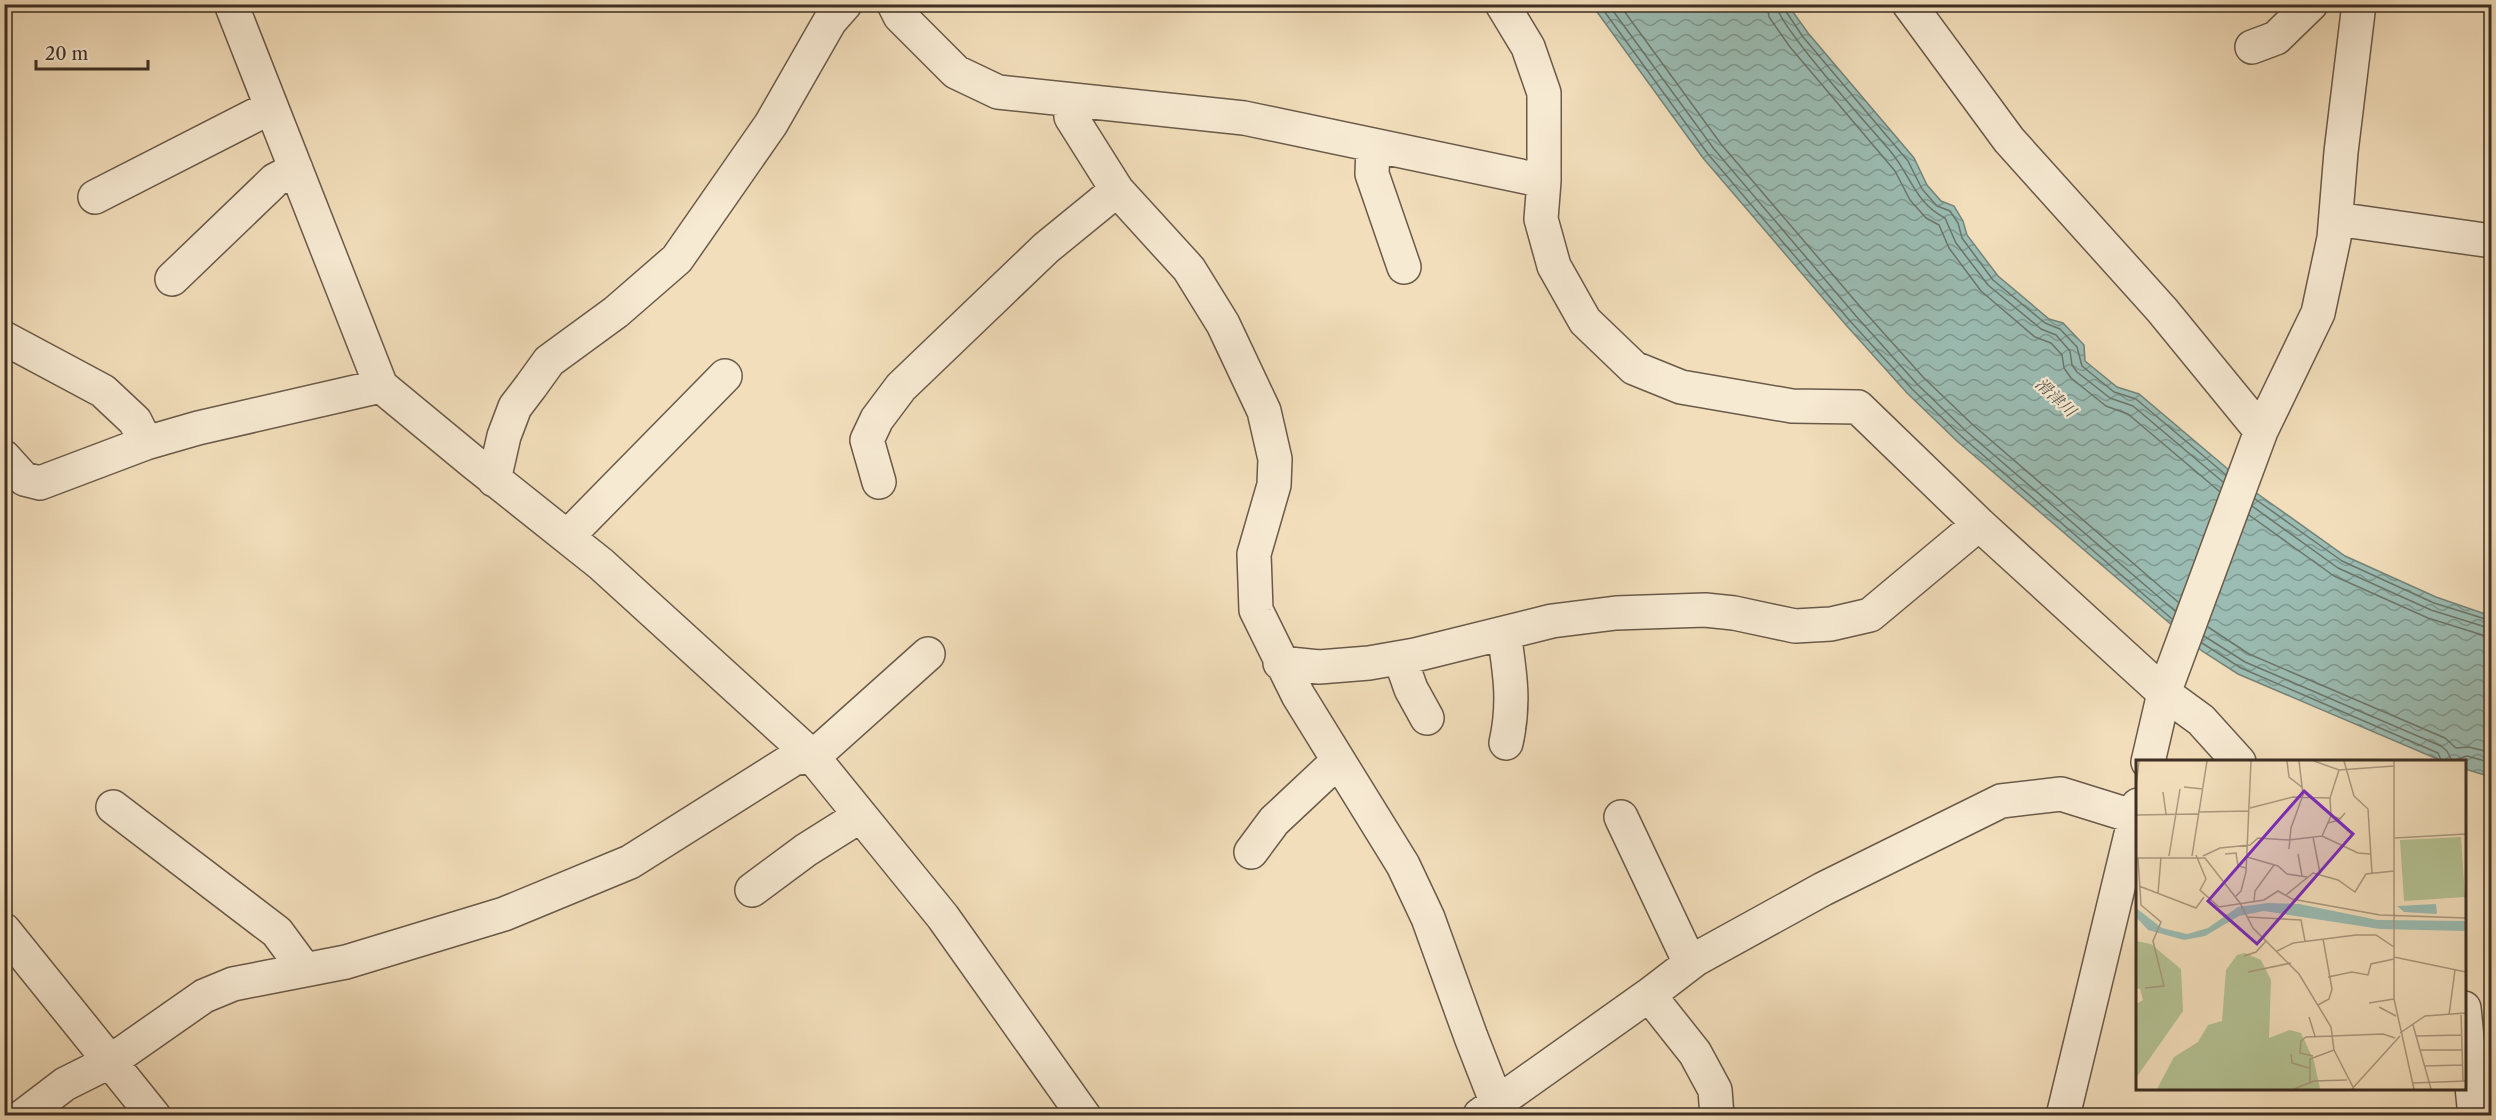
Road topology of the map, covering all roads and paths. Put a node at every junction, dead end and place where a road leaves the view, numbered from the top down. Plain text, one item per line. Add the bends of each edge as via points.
1 (231, 4) edge
2 (844, 4) edge
3 (894, 4) edge
4 (1502, 4) edge
5 (1909, 4) edge
6 (2311, 4) edge
7 (2359, 4) edge
8 (2252, 47) dead end
9 (1070, 100) junction
10 (271, 107) junction
11 (1373, 146) junction
12 (296, 169) junction
13 (1544, 181) junction
14 (1117, 190) junction
15 (95, 197) dead end
16 (2336, 219) junction
17 (2492, 241) edge
18 (1404, 267) dead end
19 (172, 279) dead end
20 (4, 338) edge
21 (725, 376) dead end
22 (381, 386) junction
23 (2259, 439) junction
24 (146, 443) junction
25 (11, 478) edge
26 (494, 480) junction
27 (879, 482) dead end
28 (1979, 524) junction
29 (567, 537) junction
30 (1504, 633) junction
31 (928, 654) dead end
32 (1400, 658) junction
33 (1280, 663) junction
34 (2166, 686) junction
35 (1427, 717) dead end
36 (1506, 743) dead end
37 (813, 757) junction
38 (2148, 760) edge
39 (2237, 760) edge
40 (1338, 761) junction
41 (113, 807) dead end
42 (2136, 811) edge
43 (860, 816) junction
44 (1621, 817) dead end
45 (1251, 852) dead end
46 (752, 890) dead end
47 (4, 930) edge
48 (1690, 963) junction
49 (305, 970) junction
50 (1649, 995) junction
51 (2466, 1028) edge
52 (111, 1061) junction
53 (1488, 1108) edge
54 (23, 1116) edge
55 (154, 1116) edge
56 (1084, 1116) edge
57 (1717, 1116) edge
58 (2063, 1116) edge
59 (2475, 1116) edge

1 - 10 street
2 - 26 street via 830,21 771,124 677,259 616,312 549,362 531,386 511,417
3 - 9 street via 900,16 956,72 998,93
4 - 13 street via 1528,47 1544,93
5 - 23 street via 2009,140 2162,310
6 - 8 street via 2276,38
7 - 16 street
9 - 11 street via 1244,118
9 - 14 street via 1071,117
10 - 12 street
10 - 15 street
11 - 13 street
11 - 18 street via 1372,174
12 - 19 street via 275,180
12 - 22 street
13 - 28 street via 1541,219 1554,266 1585,321 1634,368 1681,387 1792,406 1858,407
14 - 27 street via 1046,248 902,387 877,418 867,440
14 - 33 street via 1189,269 1223,324 1264,411 1275,459 1274,485 1254,554 1256,610
16 - 17 street
16 - 23 street via 2318,313
20 - 24 street via 103,391 135,421
21 - 29 street
22 - 24 street
22 - 26 street
23 - 34 street
24 - 25 street via 40,483
26 - 29 street
28 - 30 street via 1870,615 1831,624 1795,626 1705,610 1616,613 1552,621
28 - 34 street
29 - 37 street
30 - 32 street
30 - 36 street via 1512,686
31 - 37 street
32 - 33 street via 1319,667
32 - 35 street
33 - 40 street
34 - 38 street
34 - 39 street
37 - 43 street
37 - 49 street via 795,758 630,862 504,914 346,962
40 - 45 street via 1274,821
40 - 53 street via 1403,865 1428,918 1471,1037
41 - 49 street via 277,932
42 - 48 street via 2061,794 2001,801 1823,889
42 - 58 street
43 - 46 street
43 - 56 street via 943,917
44 - 48 street
47 - 52 street
48 - 50 street
49 - 52 street via 233,984 204,996
50 - 53 street
50 - 57 street via 1695,1053 1714,1090
51 - 59 street
52 - 54 street via 65,1084
52 - 55 street

